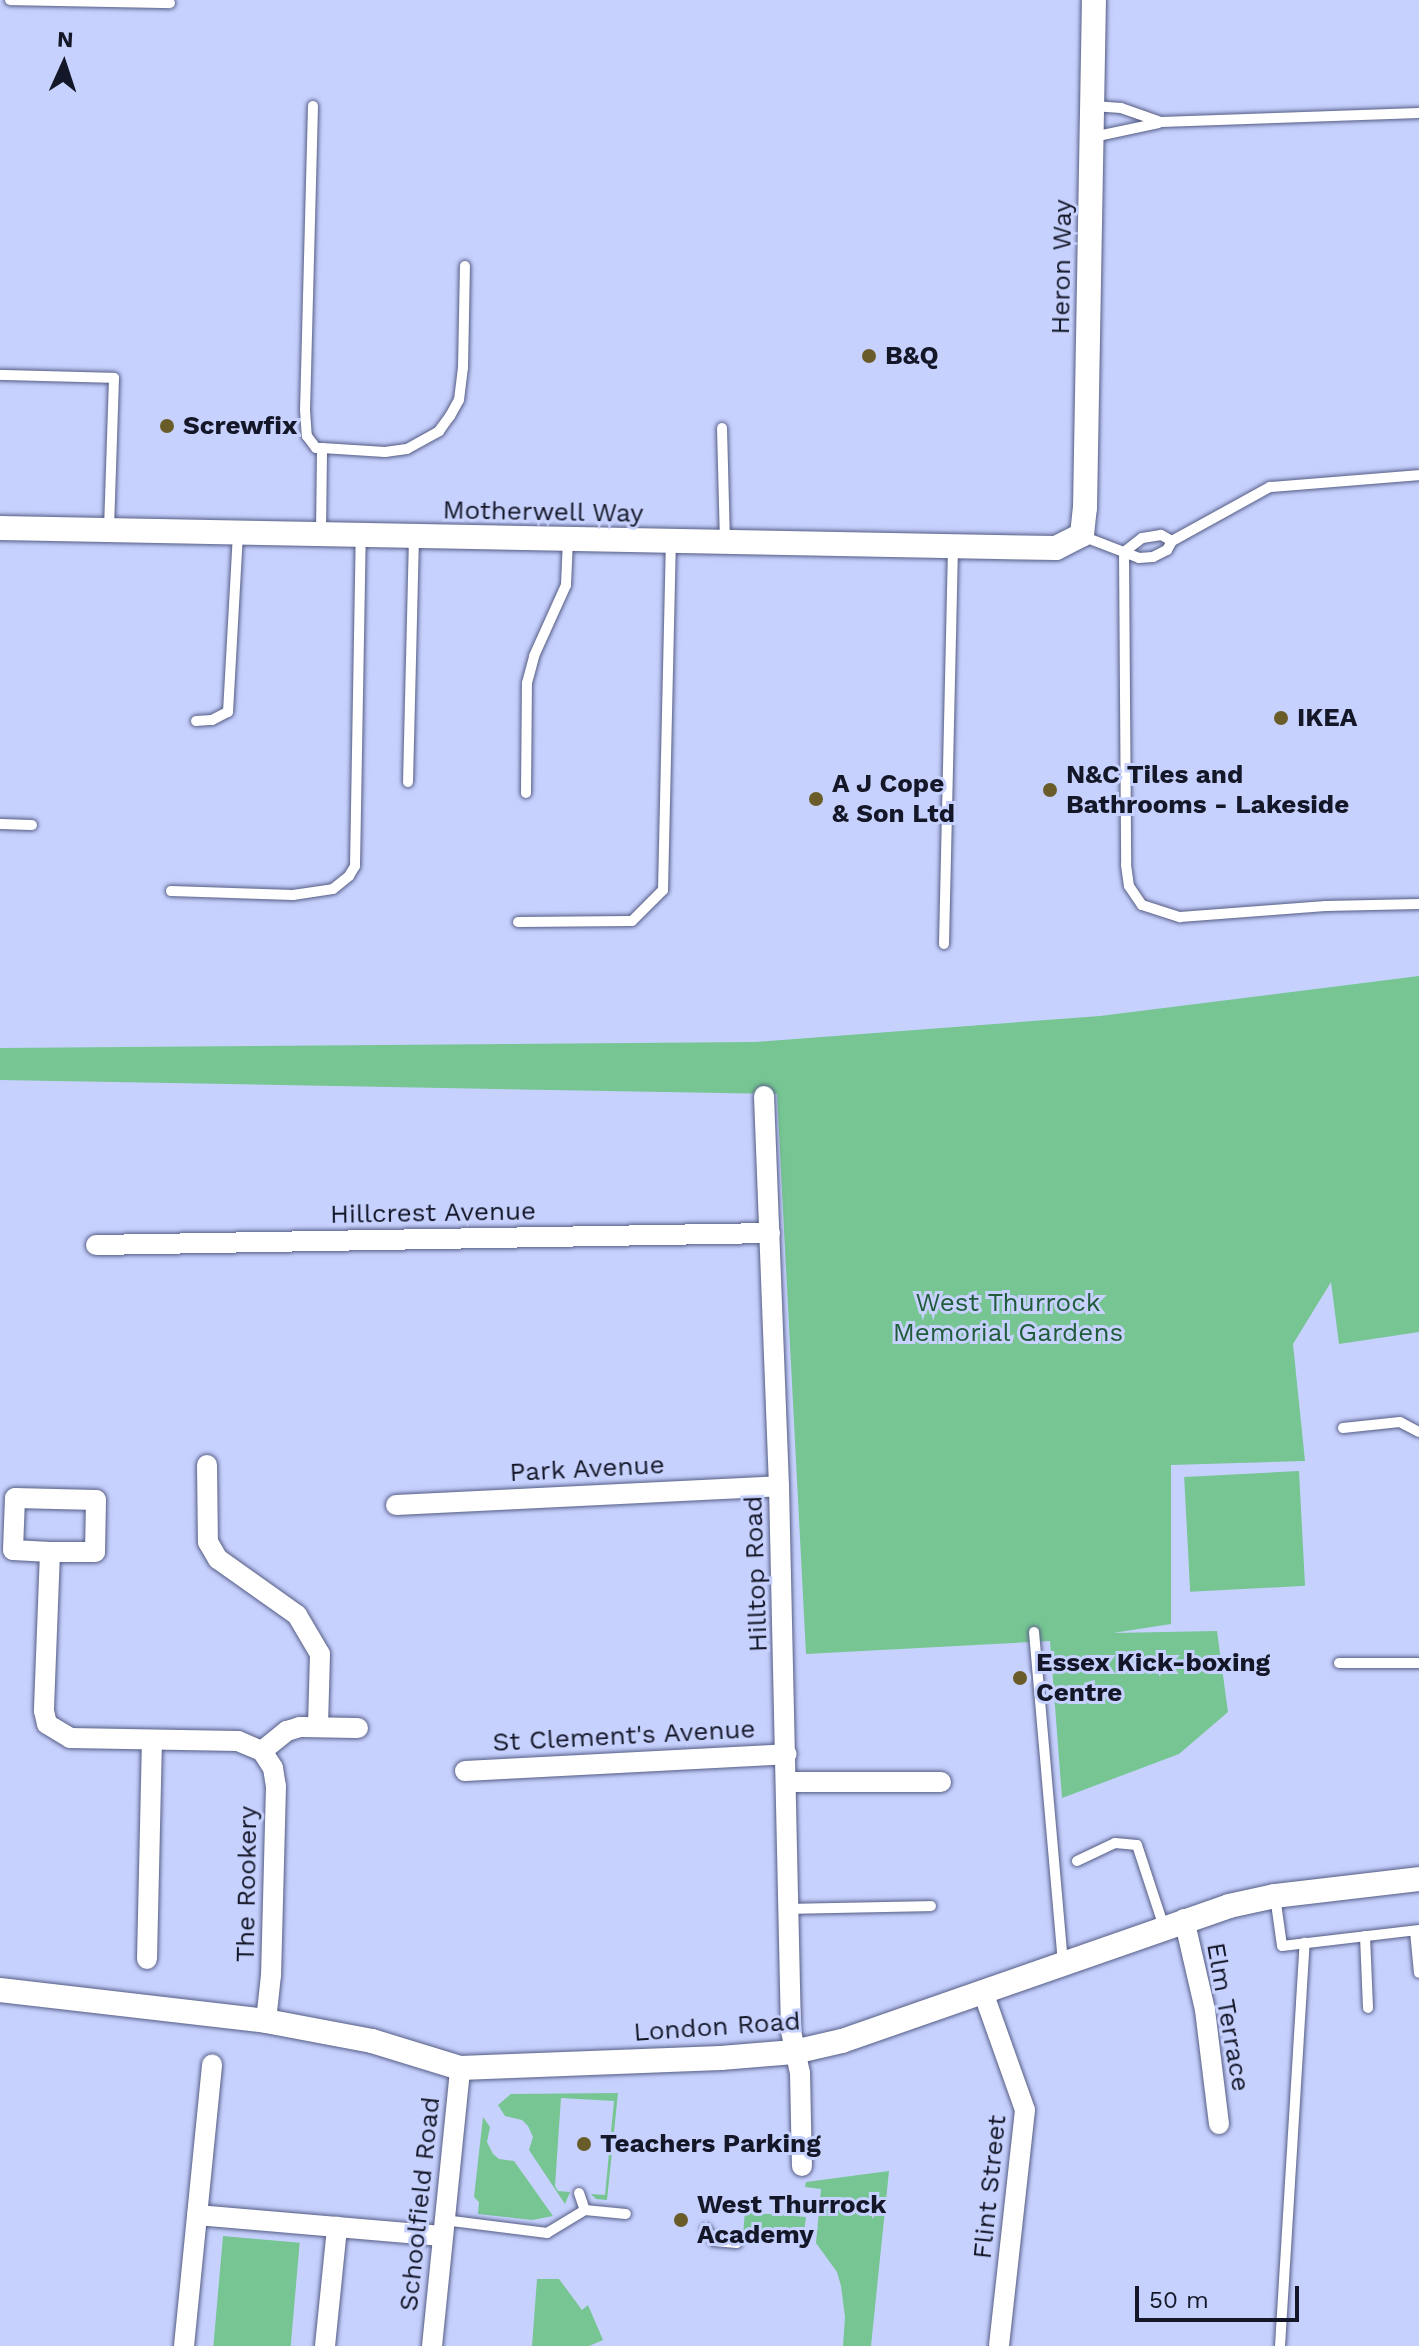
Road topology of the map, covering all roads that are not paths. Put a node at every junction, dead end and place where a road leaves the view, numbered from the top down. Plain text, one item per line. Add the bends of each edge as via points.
1 (10, 0) edge
2 (1094, 0) edge
3 (170, 3) dead end
4 (313, 106) dead end
5 (1093, 106) junction
6 (1419, 113) edge
7 (1161, 122) junction
8 (1092, 137) junction
9 (465, 266) dead end
10 (0, 375) edge
11 (722, 428) dead end
12 (322, 448) junction
13 (1419, 475) edge
14 (0, 528) edge
15 (109, 531) junction
16 (238, 534) junction
17 (321, 535) junction
18 (1082, 535) junction
19 (361, 536) junction
20 (414, 537) junction
21 (568, 540) junction
22 (1172, 541) junction
23 (671, 543) junction
24 (725, 543) junction
25 (953, 548) junction
26 (1124, 552) junction
27 (196, 721) dead end
28 (408, 782) dead end
29 (526, 793) dead end
30 (0, 824) edge
31 (32, 825) dead end
32 (171, 891) dead end
33 (1419, 904) edge
34 (518, 922) dead end
35 (944, 944) dead end
36 (764, 1096) dead end
37 (770, 1233) junction
38 (96, 1245) dead end
39 (1343, 1428) dead end
40 (1419, 1432) edge
41 (207, 1465) dead end
42 (779, 1486) junction
43 (396, 1505) dead end
44 (50, 1552) junction
45 (1034, 1632) dead end
46 (1339, 1663) dead end
47 (1419, 1663) edge
48 (318, 1726) junction
49 (358, 1728) dead end
50 (152, 1740) junction
51 (262, 1751) junction
52 (787, 1754) junction
53 (465, 1771) dead end
54 (787, 1782) junction
55 (941, 1782) dead end
56 (1077, 1861) dead end
57 (1419, 1879) edge
58 (1275, 1896) junction
59 (931, 1906) dead end
60 (789, 1909) junction
61 (1174, 1923) junction
62 (1417, 1930) edge
63 (1365, 1936) junction
64 (1305, 1943) junction
65 (147, 1959) dead end
66 (1064, 1966) junction
67 (1419, 1973) edge
68 (0, 1990) edge
69 (983, 1992) junction
70 (1368, 2008) dead end
71 (266, 2021) junction
72 (794, 2052) junction
73 (212, 2064) dead end
74 (460, 2068) junction
75 (1219, 2124) dead end
76 (802, 2166) dead end
77 (579, 2193) dead end
78 (585, 2210) junction
79 (626, 2214) dead end
80 (197, 2215) junction
81 (337, 2227) junction
82 (443, 2228) junction
83 (706, 2229) dead end
84 (737, 2243) dead end
85 (184, 2346) edge
86 (325, 2346) edge
87 (432, 2346) edge
88 (999, 2346) edge
89 (1280, 2346) edge

1 - 3 lane
2 - 5 street, Heron Way
4 - 12 lane via 305,410 307,436
5 - 7 lane via 1121,108
5 - 8 street, Heron Way
6 - 7 lane
7 - 8 lane
8 - 18 street, Heron Way
9 - 12 lane via 459,400 439,431 407,449
10 - 15 lane via 114,378
11 - 24 lane
12 - 17 lane
13 - 22 lane via 1270,487
14 - 15 street, Motherwell Way
15 - 16 street, Motherwell Way
16 - 17 street, Motherwell Way
16 - 27 lane via 228,712
17 - 19 street, Motherwell Way
18 - 25 street, Motherwell Way via 1056,548
18 - 26 lane
19 - 20 street, Motherwell Way
19 - 32 lane via 355,866 333,889 293,895
20 - 21 street, Motherwell Way
20 - 28 lane
21 - 23 street, Motherwell Way
21 - 29 lane via 566,585 527,683
22 - 26 lane via 1161,535 1142,538
22 - 26 lane via 1153,557
23 - 24 street, Motherwell Way
23 - 34 lane via 663,890 632,921
24 - 25 street, Motherwell Way
25 - 35 lane
26 - 33 lane via 1126,865 1129,886 1142,905 1180,917
30 - 31 lane
36 - 37 street, Hilltop Road
37 - 38 street, Hillcrest Avenue
37 - 42 street, Hilltop Road
39 - 40 lane via 1400,1422
41 - 48 street via 208,1542 218,1559 297,1615 320,1654
42 - 43 street, Park Avenue
42 - 52 street, Hilltop Road
44 - 44 street via 13,1550 15,1498 96,1500 95,1552
44 - 50 street via 47,1724 70,1738
45 - 66 lane
46 - 47 lane
48 - 49 street
48 - 51 street via 287,1731
50 - 51 street via 238,1741
50 - 65 street
51 - 71 street, The Rookery via 276,1786
52 - 53 street, St Clement's Avenue
52 - 54 street, Hilltop Road
54 - 55 street
54 - 60 street, Hilltop Road
56 - 61 lane via 1115,1843 1137,1845
57 - 58 street, London Road
58 - 61 street, London Road
58 - 64 lane via 1282,1946
59 - 60 lane
60 - 72 street, Hilltop Road
61 - 66 street, London Road
61 - 75 street, Elm Terrace via 1205,2010
62 - 63 lane
62 - 67 lane
63 - 64 lane
63 - 70 lane
64 - 89 lane
66 - 69 street, London Road
68 - 71 street, London Road
69 - 72 street, London Road via 842,2041
69 - 88 street, Flint Street via 1025,2110
71 - 74 street, London Road via 372,2041
72 - 74 street, London Road
72 - 76 street, Hilltop Road via 800,2073
73 - 80 street
74 - 82 street, Schoolfield Road
77 - 78 lane
78 - 79 lane
78 - 82 lane via 547,2233
80 - 81 street
80 - 85 street
81 - 82 street
81 - 86 street
82 - 87 street, Schoolfield Road
83 - 84 lane via 714,2241

